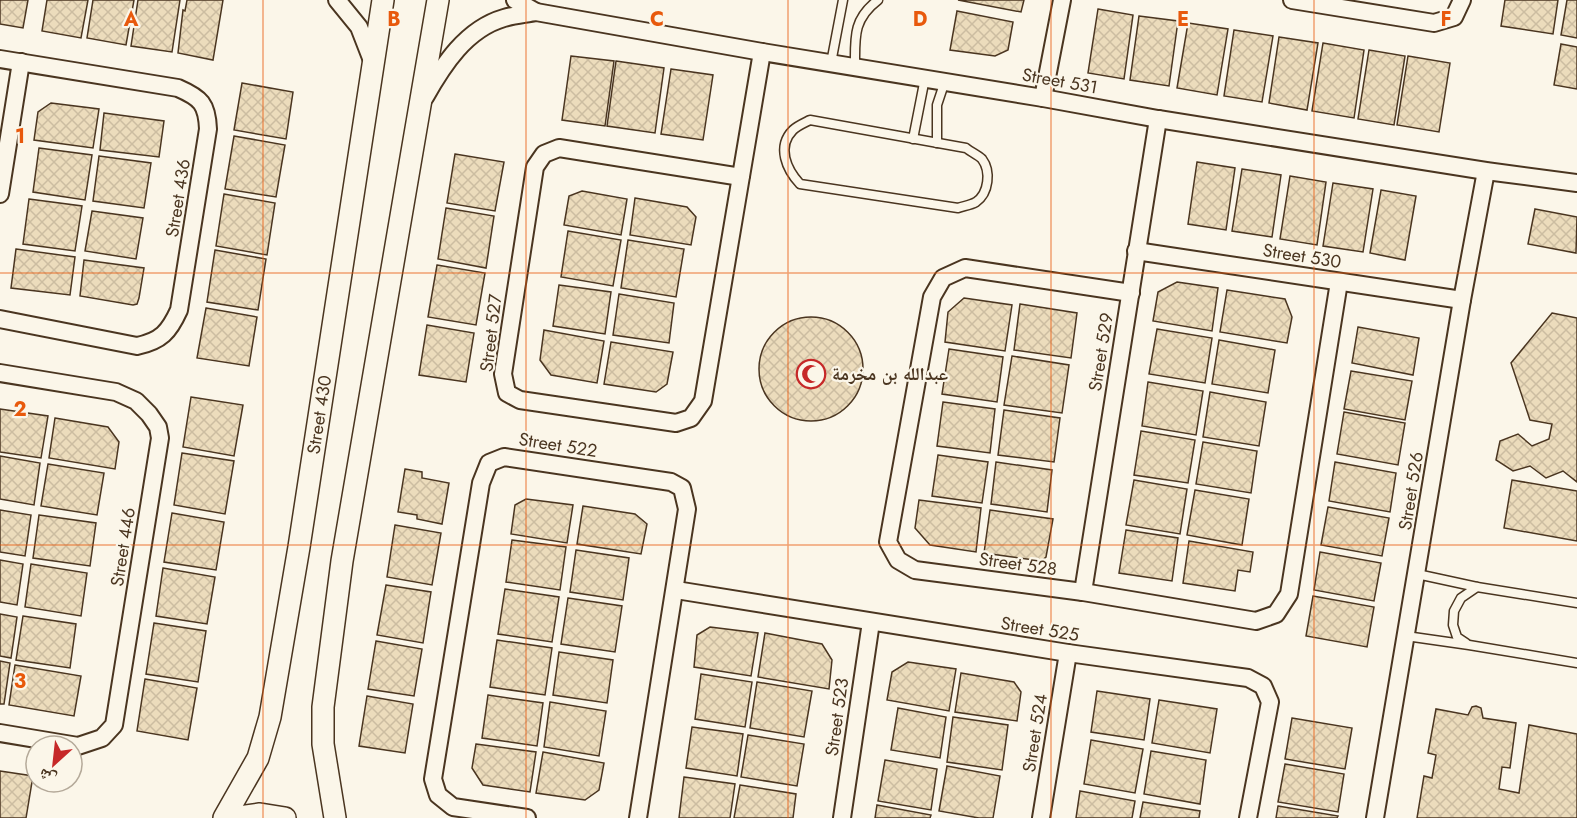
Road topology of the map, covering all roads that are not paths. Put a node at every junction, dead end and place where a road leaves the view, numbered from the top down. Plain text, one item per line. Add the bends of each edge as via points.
1 (338, 0) edge
2 (383, 0) edge
3 (438, 0) edge
4 (515, 0) edge
5 (843, 0) edge
6 (878, 0) edge
7 (1062, 0) edge
8 (1292, 0) edge
9 (1461, 0) edge
10 (536, 12) junction
11 (762, 52) junction
12 (0, 59) edge
13 (21, 62) junction
14 (373, 63) junction
15 (831, 63) junction
16 (855, 66) junction
17 (925, 78) junction
18 (945, 81) junction
19 (1043, 98) junction
20 (421, 105) junction
21 (1158, 119) junction
22 (913, 139) junction
23 (937, 143) junction
24 (1486, 171) junction
25 (741, 177) junction
26 (1577, 183) edge
27 (0, 194) edge
28 (1136, 251) junction
29 (1339, 282) junction
30 (1131, 293) junction
31 (1462, 300) junction
32 (0, 319) edge
33 (0, 374) edge
34 (1417, 574) junction
35 (1477, 587) junction
36 (676, 590) junction
37 (1083, 592) junction
38 (1577, 603) edge
39 (871, 622) junction
40 (1406, 636) junction
41 (1469, 645) junction
42 (1068, 654) junction
43 (1577, 663) edge
44 (0, 733) edge
45 (224, 818) edge
46 (232, 818) edge
47 (285, 818) edge
48 (335, 818) edge
49 (527, 818) edge
50 (638, 818) edge
51 (842, 818) edge
52 (1041, 818) edge
53 (1248, 818) edge
54 (1376, 818) edge

1 - 14 street via 358,27
2 - 14 street, Street 430
3 - 20 street
4 - 10 street, Street 531
5 - 15 lane
6 - 16 lane via 860,20 855,38
7 - 19 street
8 - 9 street via 1434,23 1454,17
10 - 11 street, Street 531
10 - 20 street, Street 531 via 503,18 480,29 446,61
11 - 15 street, Street 531
11 - 25 street, Street 527
12 - 13 street, Street 436
13 - 27 street
13 - 32 street, Street 436 via 178,88 202,101 208,129 179,310 162,336 137,346
14 - 45 street, Street 430 via 270,717 258,758
15 - 16 street, Street 531
16 - 17 street, Street 531
17 - 18 street, Street 531
17 - 22 lane
18 - 19 street, Street 531
18 - 23 lane via 937,105
19 - 21 street, Street 531
20 - 48 street via 342,561 324,707 323,744
21 - 24 street, Street 531
21 - 28 street, Street 529
22 - 23 lane
22 - 23 lane via 810,120 793,130 784,155 789,171 800,184 958,208 975,202 982,196 988,179 985,164 966,148
24 - 26 street, Street 531
24 - 31 street, Street 526
25 - 25 street, Street 527 via 704,401 691,418 676,423 520,400 507,393 503,374 535,167 544,154 559,148
28 - 29 street, Street 530
28 - 30 street, Street 529
29 - 31 street, Street 530
29 - 37 street, Street 528 via 1290,594 1276,614 1256,621
30 - 37 street, Street 529
30 - 37 street, Street 528 via 965,268 943,278 932,297 888,542 898,560 915,570
31 - 34 street, Street 526
33 - 44 street, Street 446 via 116,392 136,401 149,414 160,438 114,725 102,738 78,746
34 - 35 lane
34 - 40 street, Street 526
35 - 38 lane
35 - 41 lane via 1461,598 1454,611 1457,637
36 - 39 street, Street 525
36 - 49 street, Street 522 via 687,509 682,488 671,482 504,457 489,464 481,483 433,778 438,795 453,807
36 - 50 street, Street 522
39 - 42 street, Street 525
39 - 51 street, Street 523
40 - 41 lane
40 - 54 street, Street 526
41 - 43 lane
42 - 52 street, Street 524
42 - 53 street, Street 525 via 1248,678 1263,686 1270,702
46 - 47 street via 260,814

